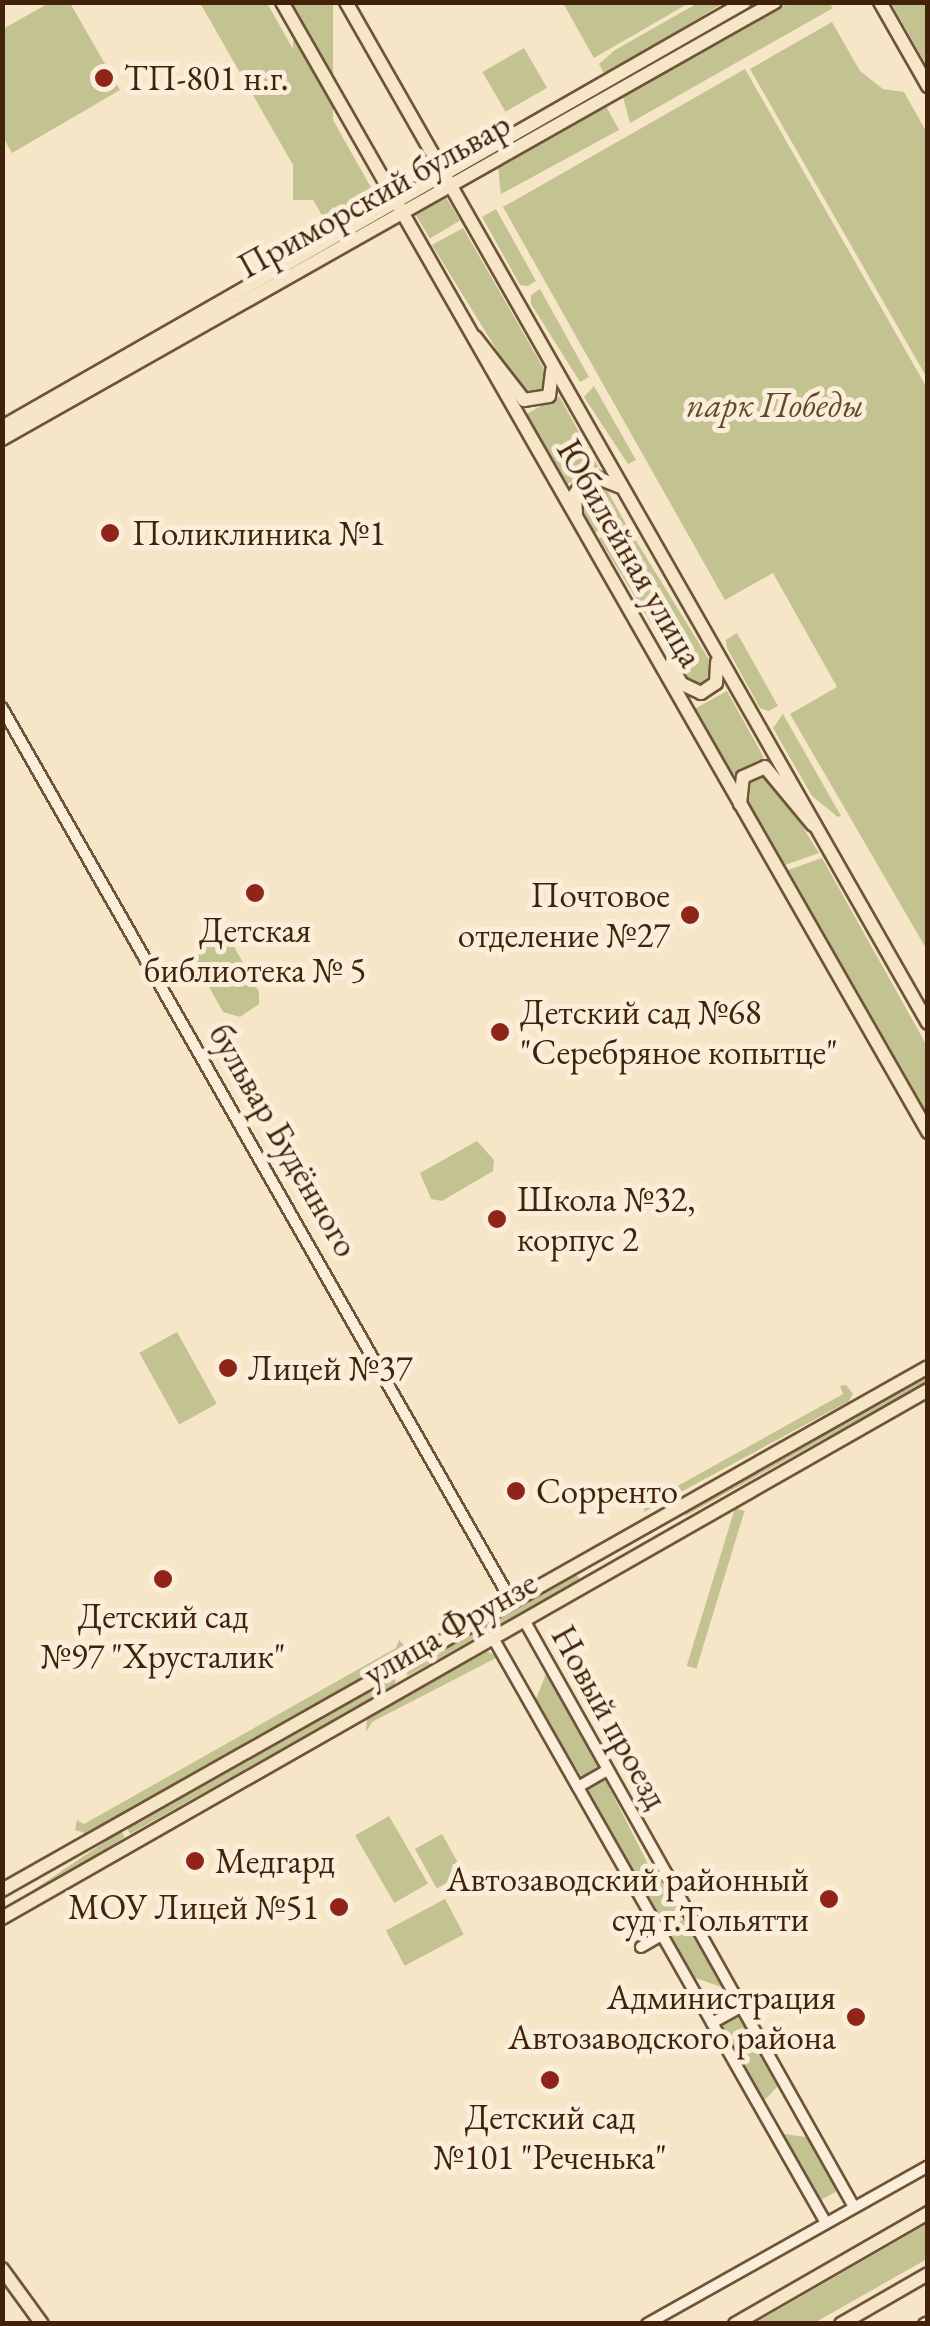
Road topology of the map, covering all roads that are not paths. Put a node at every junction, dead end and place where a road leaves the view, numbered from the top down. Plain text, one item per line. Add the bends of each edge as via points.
1 (282, 2) edge
2 (346, 2) edge
3 (745, 2) edge
4 (775, 2) edge
5 (880, 2) edge
6 (928, 86) edge
7 (449, 180) junction
8 (400, 208) junction
9 (465, 329) junction
10 (548, 357) junction
11 (2, 427) edge
12 (2, 439) edge
13 (622, 487) junction
14 (577, 520) junction
15 (642, 628) junction
16 (716, 653) junction
17 (2, 708) edge
18 (741, 807) junction
19 (819, 830) junction
20 (928, 1024) edge
21 (928, 1132) edge
22 (928, 1367) edge
23 (928, 1390) edge
24 (674, 1511) junction
25 (684, 1529) junction
26 (512, 1602) junction
27 (524, 1620) junction
28 (493, 1638) junction
29 (398, 1667) junction
30 (409, 1686) junction
31 (608, 1770) junction
32 (578, 1788) junction
33 (2, 1890) edge
34 (2, 1918) edge
35 (662, 1935) junction
36 (641, 1948) dead end
37 (742, 2007) junction
38 (712, 2022) junction
39 (928, 2166) edge
40 (854, 2207) junction
41 (928, 2212) edge
42 (826, 2223) junction
43 (2, 2269) edge
44 (928, 2274) edge
45 (42, 2324) edge
46 (648, 2324) edge
47 (735, 2324) edge
48 (841, 2324) edge

1 - 8 main road, Юбилейная улица
2 - 7 main road, Юбилейная улица
3 - 7 main road
4 - 7 main road, Приморский бульвар
5 - 6 main road
7 - 8 main road, Приморский бульвар
7 - 10 main road, Юбилейная улица
8 - 9 main road, Юбилейная улица
8 - 11 main road
8 - 12 main road, Приморский бульвар
9 - 10 main road via 492,353 524,400 549,396 554,386
9 - 14 main road, Юбилейная улица
10 - 13 main road, Юбилейная улица
13 - 14 main road via 595,477 584,481 575,494
13 - 16 main road, Юбилейная улица
14 - 15 main road, Юбилейная улица
15 - 16 main road via 695,693 716,683
15 - 18 main road, Юбилейная улица
16 - 19 main road, Юбилейная улица
17 - 26 street, бульвар Будённого via 250,1132
18 - 19 main road via 743,777 765,768 798,814
18 - 21 main road, Юбилейная улица
19 - 20 main road, Юбилейная улица
22 - 24 main road, улица Фрунзе
23 - 25 main road, улица Фрунзе
24 - 25 main road
24 - 26 main road, улица Фрунзе
25 - 27 main road, улица Фрунзе
26 - 29 main road, улица Фрунзе
27 - 28 main road, улица Фрунзе
27 - 31 street, Новый проезд
28 - 30 main road, улица Фрунзе
28 - 32 street, Новый проезд
29 - 30 main road
29 - 33 main road, улица Фрунзе
30 - 34 main road, улица Фрунзе
31 - 32 street
31 - 37 street, Новый проезд
32 - 35 street, Новый проезд
35 - 36 street
35 - 38 street, Новый проезд
37 - 38 street
37 - 40 street, Новый проезд
38 - 42 street, Новый проезд
39 - 40 street
40 - 42 street
41 - 47 main road
42 - 46 street
43 - 45 main road
44 - 48 main road

